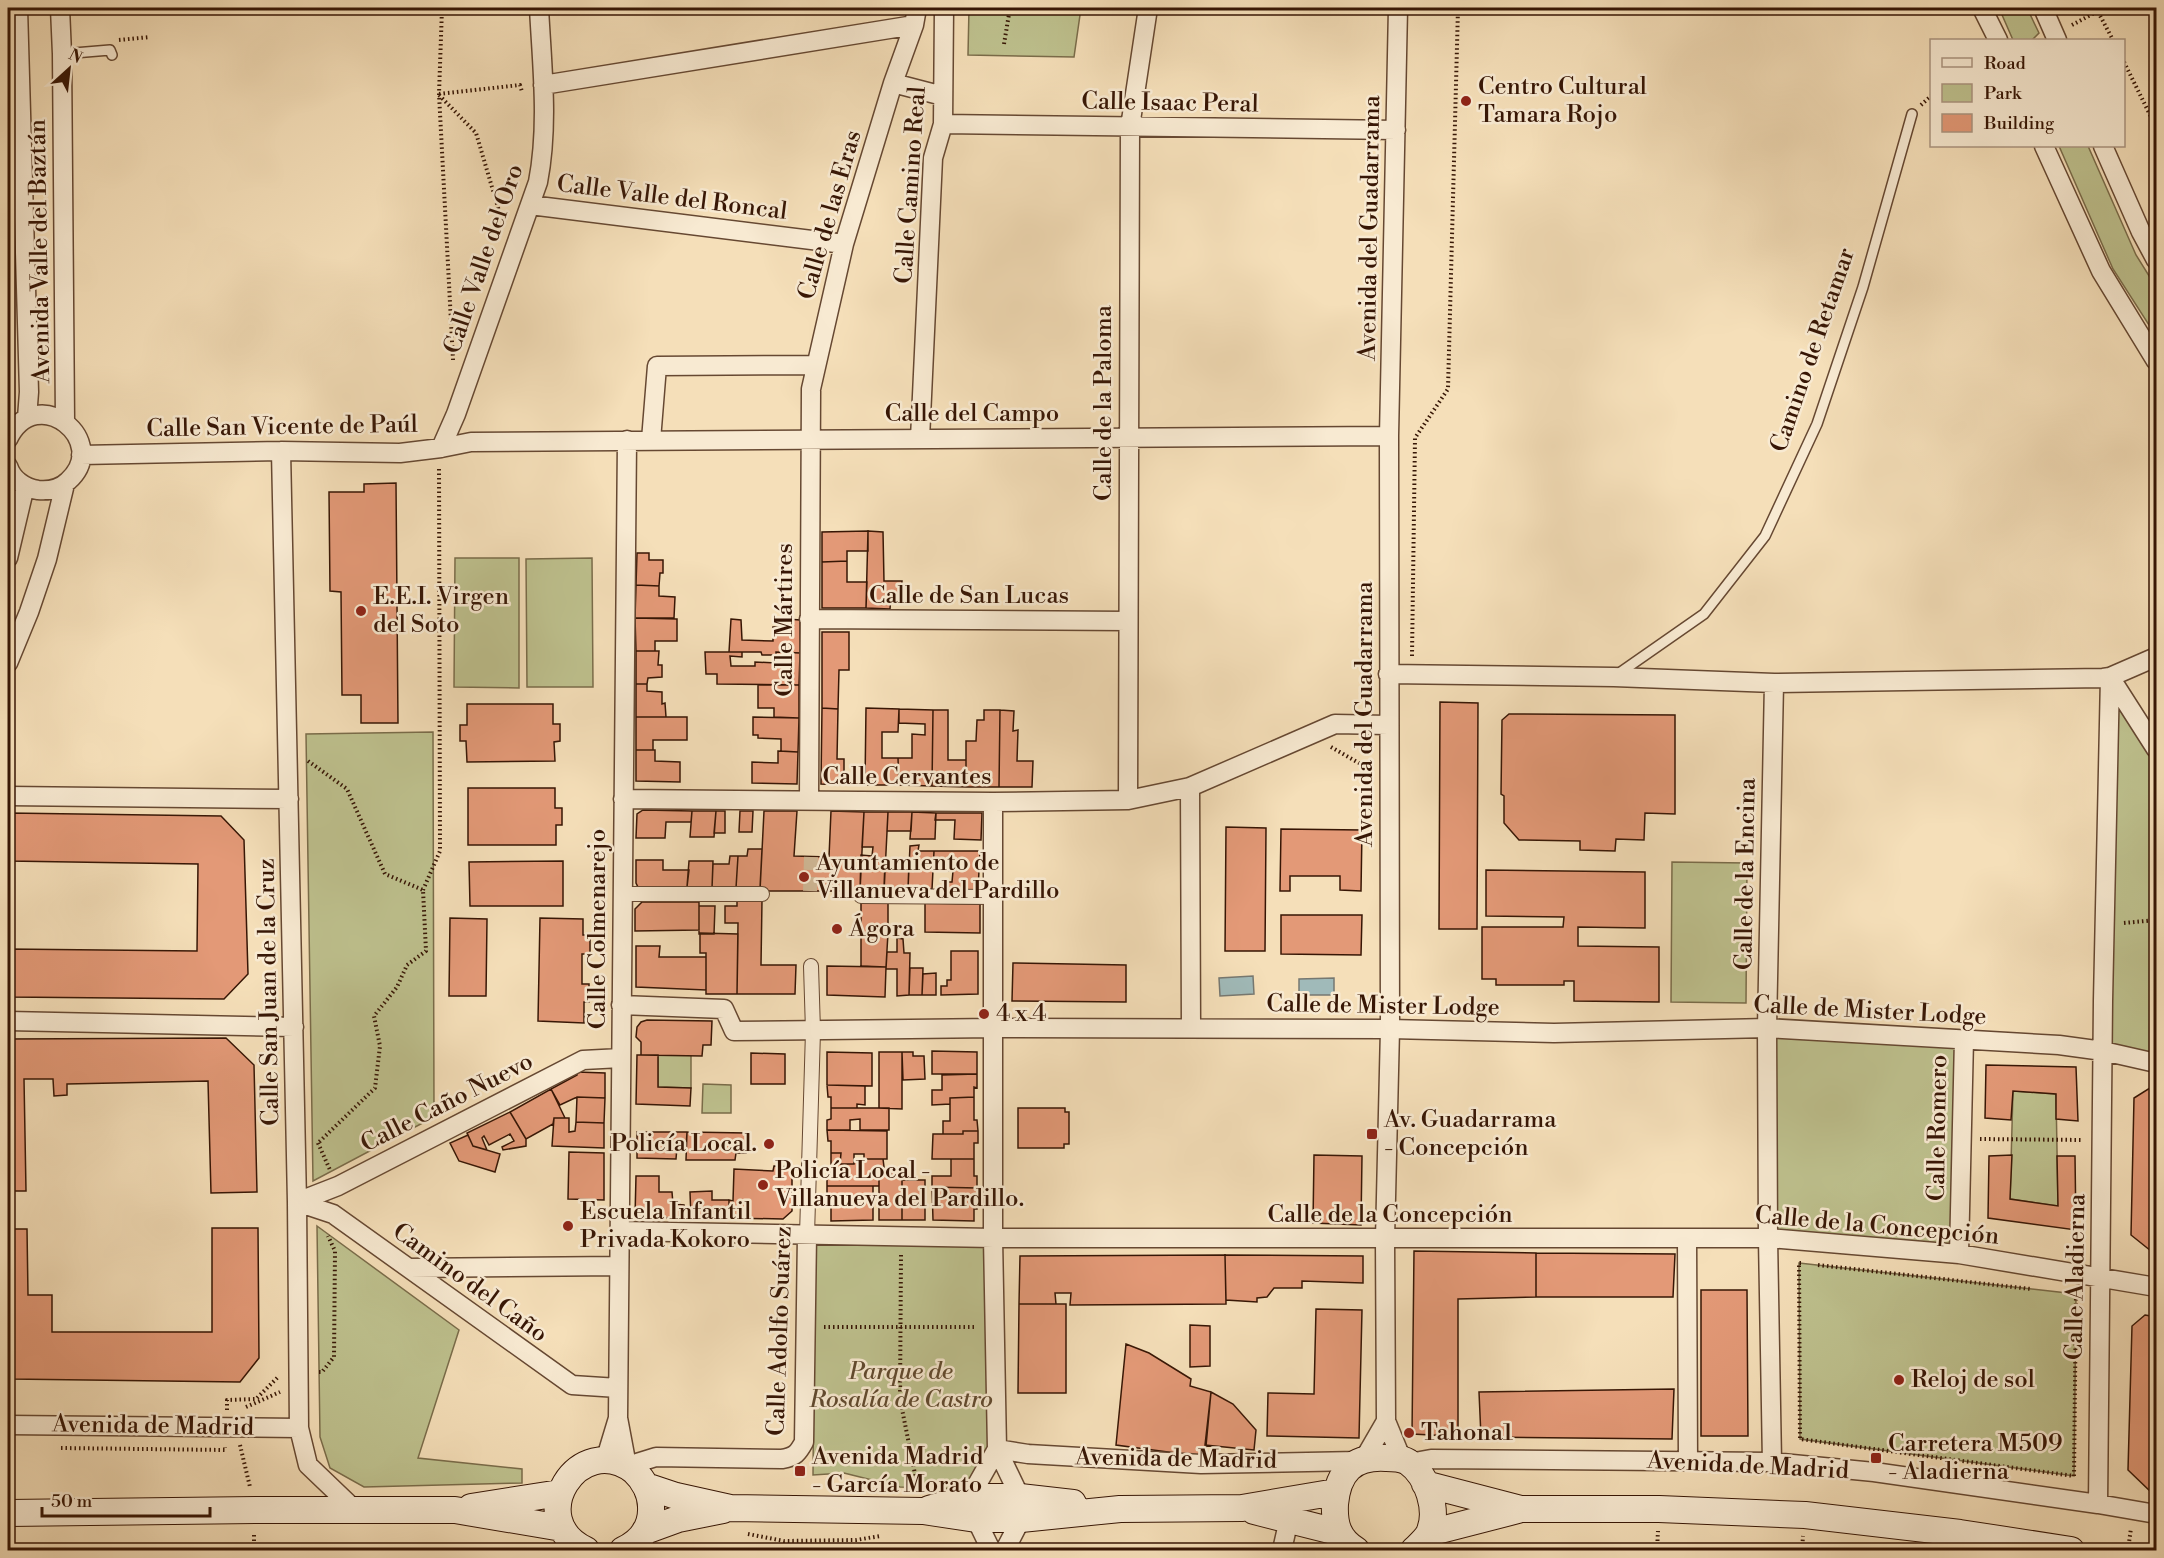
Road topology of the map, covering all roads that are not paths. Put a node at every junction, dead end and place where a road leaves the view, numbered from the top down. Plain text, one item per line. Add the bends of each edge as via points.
1 (18, 8) edge
2 (60, 8) edge
3 (539, 8) edge
4 (944, 8) edge
5 (1148, 8) edge
6 (1398, 8) edge
7 (1982, 8) edge
8 (2043, 8) edge
9 (915, 16) edge
10 (2056, 37) edge
11 (1998, 39) edge
12 (62, 54) junction
13 (112, 55) dead end
14 (893, 83) junction
15 (543, 93) junction
16 (944, 96) junction
17 (1912, 114) dead end
18 (943, 124) junction
19 (1130, 127) junction
20 (1396, 130) junction
21 (2044, 147) edge
22 (2103, 147) edge
23 (530, 205) junction
24 (844, 244) junction
25 (2157, 260) edge
26 (2157, 361) edge
27 (816, 364) junction
28 (27, 418) junction
29 (65, 422) junction
30 (1389, 436) junction
31 (1127, 438) junction
32 (8, 439) edge
33 (810, 439) junction
34 (920, 439) junction
35 (627, 440) junction
36 (651, 440) junction
37 (441, 448) junction
38 (281, 451) junction
39 (81, 455) junction
40 (8, 466) edge
41 (65, 484) junction
42 (25, 486) junction
43 (8, 558) edge
44 (809, 619) junction
45 (1128, 621) junction
46 (2157, 657) edge
47 (8, 663) edge
48 (1388, 674) junction
49 (1614, 677) junction
50 (2110, 677) junction
51 (1774, 683) junction
52 (1388, 725) junction
53 (2157, 750) edge
54 (1190, 787) junction
55 (8, 796) edge
56 (289, 799) junction
57 (623, 799) junction
58 (1128, 800) junction
59 (808, 801) junction
60 (993, 802) junction
61 (622, 894) junction
62 (762, 894) dead end
63 (861, 896) dead end
64 (994, 897) junction
65 (811, 966) dead end
66 (621, 1005) junction
67 (8, 1021) edge
68 (294, 1027) junction
69 (994, 1028) junction
70 (1191, 1028) junction
71 (1767, 1028) junction
72 (1390, 1029) junction
73 (813, 1031) junction
74 (1964, 1039) junction
75 (2103, 1051) junction
76 (621, 1058) junction
77 (2157, 1063) edge
78 (297, 1202) junction
79 (620, 1231) junction
80 (807, 1235) junction
81 (993, 1238) junction
82 (1687, 1238) junction
83 (1768, 1238) junction
84 (1385, 1239) junction
85 (1959, 1254) junction
86 (619, 1266) junction
87 (409, 1268) junction
88 (2100, 1276) junction
89 (2157, 1287) edge
90 (618, 1388) junction
91 (1386, 1421) junction
92 (8, 1425) edge
93 (298, 1428) junction
94 (997, 1449) junction
95 (1360, 1460) junction
96 (1405, 1461) junction
97 (1688, 1461) junction
98 (1772, 1462) junction
99 (616, 1463) junction
100 (1425, 1484) junction
101 (646, 1486) junction
102 (560, 1492) junction
103 (1336, 1492) junction
104 (2098, 1504) junction
105 (730, 1508) junction
106 (973, 1508) junction
107 (1020, 1508) junction
108 (1242, 1508) junction
109 (1521, 1509) junction
110 (356, 1510) junction
111 (455, 1510) junction
112 (8, 1513) edge
113 (2157, 1514) edge
114 (1290, 1519) junction
115 (562, 1528) junction
116 (645, 1531) junction
117 (1337, 1532) junction
118 (1421, 1542) edge
119 (582, 1550) edge
120 (623, 1551) edge
121 (991, 1551) edge
122 (1005, 1551) edge
123 (1282, 1551) edge
124 (1356, 1551) edge
125 (2072, 1551) edge

1 - 28 street, Avenida Valle del Baztán
2 - 12 street, Avenida Valle del Baztán
3 - 15 street, Calle Valle del Oro
4 - 16 street, Calle Camino Real
5 - 19 street, Calle de la Paloma
6 - 20 street, Avenida del Guadarrama
7 - 11 street
8 - 10 street
9 - 14 street, Calle de las Eras
9 - 15 street
12 - 13 lane via 110,50
12 - 29 street, Avenida Valle del Baztán
14 - 16 street
14 - 24 street, Calle de las Eras
15 - 23 street, Calle Valle del Oro via 542,159
16 - 18 street, Calle Camino Real
17 - 49 lane, Camino de Retamar via 1863,287 1817,424 1765,536 1704,614
18 - 19 street, Calle Isaac Peral
18 - 34 street, Calle Camino Real via 933,158
19 - 20 street, Calle Isaac Peral
19 - 31 street, Calle de la Paloma
20 - 30 street, Avenida del Guadarrama
21 - 26 street via 2101,271
22 - 25 street
23 - 24 street, Calle Valle del Roncal
23 - 37 street, Calle Valle del Oro
24 - 27 street, Calle de las Eras
27 - 33 street, Calle de las Eras
27 - 36 street via 657,366
28 - 29 street via 40,414
28 - 32 street via 12,430
29 - 39 street via 80,442
30 - 31 street, Calle del Campo
30 - 48 street, Avenida del Guadarrama
31 - 34 street, Calle del Campo
31 - 45 street, Calle de la Paloma
33 - 34 street, Calle del Campo
33 - 36 street, Calle del Campo
33 - 44 street, Calle Mártires
35 - 36 street, Calle del Campo
35 - 37 street, Calle San Vicente de Paúl via 471,442
35 - 57 street, Calle Colmenarejo
37 - 38 street, Calle San Vicente de Paúl via 399,453
38 - 39 street, Calle San Vicente de Paúl
38 - 56 street, Calle San Juan de la Cruz
39 - 41 street via 79,466
40 - 42 street
41 - 42 street via 46,491
41 - 47 street via 47,559
42 - 43 street
44 - 45 street, Calle de San Lucas
44 - 59 street, Calle Mártires
45 - 58 street, Calle de la Paloma
46 - 50 street
48 - 49 street
48 - 52 street, Avenida del Guadarrama
49 - 51 street
50 - 51 street
50 - 53 street
50 - 75 street, Calle Aladierna
51 - 71 street, Calle de la Encina
52 - 54 street, Calle Cervantes via 1335,724
52 - 72 street, Avenida del Guadarrama
54 - 58 street, Calle Cervantes
54 - 70 street
55 - 56 street
56 - 68 street, Calle San Juan de la Cruz
57 - 59 street, Calle Cervantes
57 - 61 street, Calle Colmenarejo
58 - 60 street, Calle Cervantes
59 - 60 street, Calle Cervantes
60 - 64 street
61 - 62 street
61 - 66 street, Calle Colmenarejo
63 - 64 street
64 - 69 street
65 - 73 street, Calle Adolfo Suárez
66 - 73 street, Calle de Mister Lodge via 724,1009 734,1031
66 - 76 street, Calle Colmenarejo
67 - 68 street
68 - 78 street, Calle San Juan de la Cruz
69 - 70 street, Calle de Mister Lodge
69 - 73 street, Calle de Mister Lodge
69 - 81 street
70 - 72 street, Calle de Mister Lodge
71 - 72 street, Calle de Mister Lodge via 1554,1033
71 - 74 street, Calle de Mister Lodge
71 - 83 street, Calle de la Encina
72 - 84 street, Avenida del Guadarrama
73 - 80 street, Calle Adolfo Suárez
74 - 75 street, Calle de Mister Lodge via 2059,1044
74 - 85 street, Calle Romero
75 - 77 street, Calle de Mister Lodge
75 - 88 street, Calle Aladierna
76 - 78 street, Calle Caño Nuevo via 583,1060 338,1186
76 - 79 street, Calle Colmenarejo
78 - 87 street, Camino del Caño via 333,1214
78 - 93 street, Calle San Juan de la Cruz
79 - 80 street, Calle de la Concepción
79 - 86 street, Calle Colmenarejo
80 - 81 street, Calle de la Concepción
80 - 99 street, Calle Adolfo Suárez via 804,1442 798,1452 792,1458 782,1459 657,1457
81 - 84 street, Calle de la Concepción
81 - 94 street
82 - 83 street, Calle de la Concepción
82 - 84 street, Calle de la Concepción
82 - 97 street
83 - 85 street, Calle de la Concepción
83 - 98 street, Calle de la Encina
84 - 91 street, Avenida del Guadarrama
85 - 88 street, Calle de la Concepción
86 - 87 street
86 - 90 street, Calle Colmenarejo
87 - 90 street, Camino del Caño via 572,1385
88 - 89 street, Calle de la Concepción
88 - 104 street, Calle Aladierna
90 - 99 street, Calle Colmenarejo
91 - 95 street
91 - 96 street, Avenida del Guadarrama
92 - 93 street, Avenida de Madrid
93 - 110 street, Calle San Juan de la Cruz via 308,1464
94 - 95 street, Avenida de Madrid via 1200,1464
94 - 106 street
94 - 107 street
95 - 96 main road via 1378,1457
95 - 103 main road via 1346,1472
96 - 97 street, Avenida de Madrid
96 - 100 main road
97 - 98 street, Avenida de Madrid
98 - 104 street, Avenida de Madrid via 1874,1472
99 - 101 main road via 638,1475
99 - 102 main road via 591,1463 577,1469
100 - 109 main road, Avenida de Madrid
100 - 118 main road via 1432,1516
101 - 105 main road, Avenida de Madrid
101 - 116 main road via 651,1508
102 - 111 main road
102 - 115 main road via 558,1516
103 - 108 main road, Avenida de Madrid
103 - 117 main road
104 - 113 street, Avenida de Madrid
105 - 106 main road, Avenida de Madrid
105 - 116 main road, Avenida de Madrid
106 - 107 main road, Avenida de Madrid
106 - 121 street
107 - 108 main road, Avenida de Madrid
107 - 122 street
108 - 114 main road, Avenida de Madrid
109 - 118 main road, Avenida de Madrid
109 - 125 main road, Avenida de Madrid via 1805,1515
110 - 111 main road
110 - 112 main road
111 - 115 main road
114 - 117 main road, Avenida de Madrid
114 - 123 street
115 - 119 main road
116 - 120 main road
117 - 124 main road

